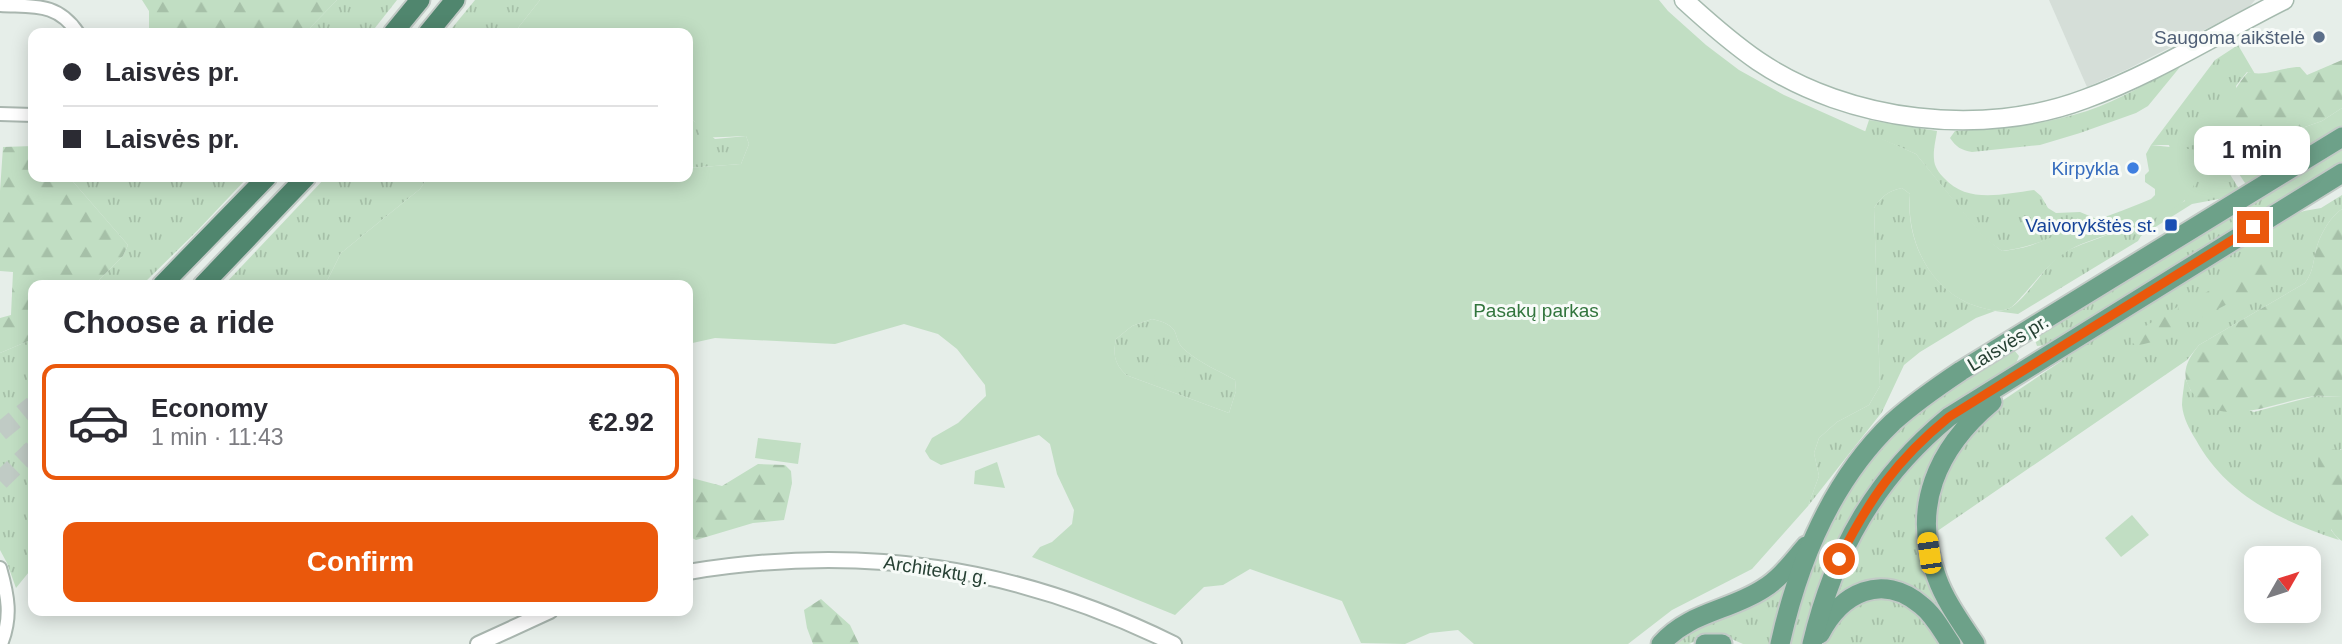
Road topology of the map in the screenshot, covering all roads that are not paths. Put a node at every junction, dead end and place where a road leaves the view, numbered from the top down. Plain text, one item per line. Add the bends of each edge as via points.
1 (420, 0) edge
2 (455, 0) edge
3 (1684, 0) edge
4 (2281, 1) edge
5 (0, 5) edge
6 (74, 28) edge
7 (397, 28) edge
8 (432, 28) edge
9 (0, 114) edge
10 (28, 115) edge
11 (2342, 136) edge
12 (2342, 173) edge
13 (262, 182) edge
14 (301, 182) edge
15 (168, 280) edge
16 (208, 280) edge
17 (2050, 354) junction
18 (1814, 537) junction
19 (0, 568) edge
20 (693, 571) edge
21 (539, 616) edge
22 (1, 644) edge
23 (478, 644) edge
24 (1174, 644) edge
25 (1661, 644) edge
26 (1705, 644) edge
27 (1722, 644) edge
28 (1780, 644) edge
29 (1813, 644) edge
30 (1951, 644) edge
31 (1975, 644) edge

1 - 7 highway
2 - 8 highway
3 - 4 main road via 1760,62 1836,99 1915,117 1982,119 2031,113 2119,86
5 - 6 street via 51,8
9 - 10 street
11 - 18 main road, Laisvės pr. via 1929,392 1866,451
12 - 17 main road, Laisvės pr.
13 - 15 highway
14 - 16 highway
17 - 29 main road, Laisvės pr. via 1949,417 1923,438 1880,486 1839,559 1821,603
17 - 31 main road via 1956,437 1929,499 1929,553 1938,581
18 - 25 main road via 1764,589 1683,624
18 - 28 main road, Laisvės pr.
19 - 22 street via 9,607
20 - 24 street, Architektų g. via 811,559 928,566 1045,592
21 - 23 street
26 - 27 main road
29 - 30 main road via 1838,607 1866,590 1881,589 1894,590 1923,606

